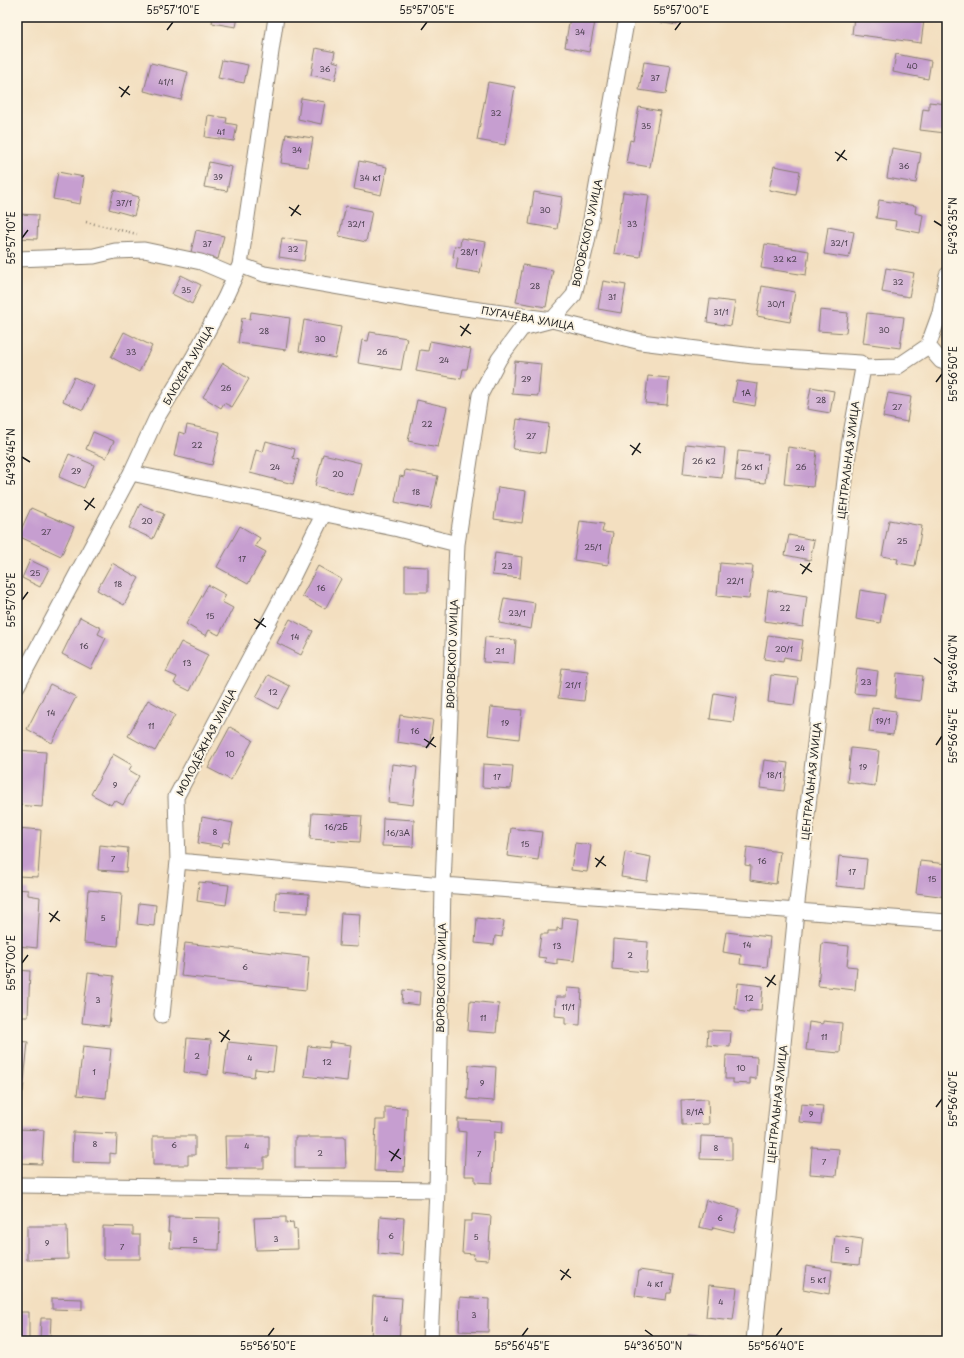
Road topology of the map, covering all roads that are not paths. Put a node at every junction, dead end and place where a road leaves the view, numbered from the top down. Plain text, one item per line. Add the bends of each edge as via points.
1 (276, 17) edge
2 (627, 17) edge
3 (17, 259) edge
4 (237, 270) junction
5 (947, 275) edge
6 (552, 320) junction
7 (928, 346) junction
8 (947, 363) edge
9 (862, 368) junction
10 (131, 473) junction
11 (324, 513) junction
12 (457, 544) junction
13 (17, 686) edge
14 (178, 861) junction
15 (443, 885) junction
16 (796, 912) junction
17 (947, 922) edge
18 (162, 1015) dead end
19 (17, 1185) edge
20 (438, 1190) junction
21 (430, 1341) edge
22 (754, 1341) edge

1 - 4 street, БЛЮХЕРА УЛИЦА
2 - 6 street, ВОРОВСКОГО УЛИЦА via 582,265 574,295
3 - 4 street, ПУГАЧЁВА УЛИЦА via 94,256 116,251 144,250
4 - 6 street, ПУГАЧЁВА УЛИЦА via 451,306
4 - 10 street, БЛЮХЕРА УЛИЦА via 193,358 156,419
5 - 7 street via 940,313
6 - 9 street, ПУГАЧЁВА УЛИЦА via 641,342 753,356 860,364
6 - 12 street, ВОРОВСКОГО УЛИЦА via 522,328 499,359 480,396
7 - 8 street via 941,361
7 - 9 street via 897,367
9 - 16 street, ЦЕНТРАЛЬНАЯ УЛИЦА via 849,445
10 - 11 street
10 - 13 street, БЛЮХЕРА УЛИЦА
11 - 12 street
11 - 14 street, МОЛОДЁЖНАЯ УЛИЦА via 176,797
12 - 15 street, ВОРОВСКОГО УЛИЦА
14 - 15 street
14 - 18 street, МОЛОДЁЖНАЯ УЛИЦА
15 - 16 street
15 - 20 street, ВОРОВСКОГО УЛИЦА
16 - 17 street
16 - 22 street, ЦЕНТРАЛЬНАЯ УЛИЦА
19 - 20 street
20 - 21 street, ВОРОВСКОГО УЛИЦА

